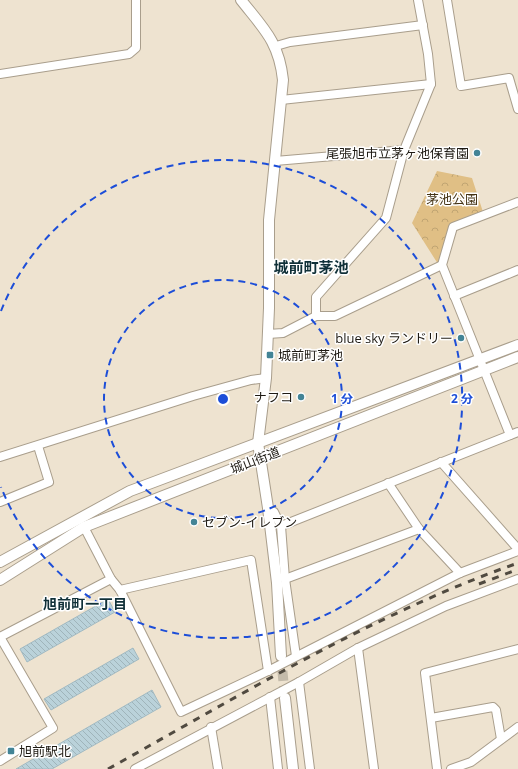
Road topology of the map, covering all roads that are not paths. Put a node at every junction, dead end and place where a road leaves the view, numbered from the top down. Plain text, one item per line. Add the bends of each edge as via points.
1 (136, 0) edge
2 (241, 0) edge
3 (418, 0) edge
4 (447, 0) edge
5 (424, 25) junction
6 (276, 46) junction
7 (0, 74) edge
8 (431, 84) junction
9 (281, 100) junction
10 (518, 109) edge
11 (404, 150) junction
12 (274, 161) junction
13 (518, 202) edge
14 (442, 265) junction
15 (518, 270) edge
16 (454, 296) junction
17 (316, 316) junction
18 (268, 334) junction
19 (518, 345) edge
20 (518, 357) edge
21 (479, 360) junction
22 (484, 371) junction
23 (266, 378) junction
24 (514, 433) edge
25 (258, 443) junction
26 (38, 446) junction
27 (0, 457) edge
28 (260, 458) junction
29 (441, 462) junction
30 (388, 483) junction
31 (0, 502) edge
32 (268, 508) junction
33 (281, 526) junction
34 (84, 527) junction
35 (419, 529) junction
36 (518, 550) edge
37 (0, 562) edge
38 (460, 573) junction
39 (111, 579) junction
40 (285, 579) junction
41 (518, 579) edge
42 (0, 580) edge
43 (120, 590) junction
44 (0, 637) edge
45 (358, 648) junction
46 (518, 649) edge
47 (281, 656) tunnel mouth
48 (296, 656) junction
49 (268, 671) junction
50 (299, 682) junction
51 (270, 697) junction
52 (285, 698) tunnel mouth
53 (431, 718) junction
54 (211, 727) junction
55 (518, 727) edge
56 (501, 738) junction
57 (0, 761) edge
58 (135, 769) edge
59 (218, 769) edge
60 (278, 769) edge
61 (293, 769) edge
62 (310, 769) edge
63 (374, 769) edge
64 (437, 769) edge
65 (451, 769) edge

1 - 7 street via 136,48 129,54
2 - 6 street
3 - 5 street
4 - 10 street via 462,86 509,78
5 - 6 street
5 - 8 street
6 - 9 street via 283,80
8 - 9 street
8 - 11 street
9 - 12 street
11 - 12 street
11 - 17 street via 386,218 316,297
12 - 18 street via 269,220
13 - 14 street via 453,227
14 - 16 street
14 - 17 street via 335,316
15 - 16 street
16 - 21 street
17 - 18 street via 283,333
18 - 23 street
19 - 21 street, 城山街道
20 - 22 street, 城山街道
21 - 22 street
21 - 25 street, 城山街道
22 - 24 street
22 - 28 street, 城山街道
23 - 25 street
23 - 26 street via 193,396
24 - 29 street
25 - 28 street
25 - 37 street, 城山街道 via 130,491
26 - 27 street
26 - 31 street via 49,482
28 - 32 street
28 - 34 street, 城山街道
29 - 30 street
29 - 36 street
30 - 33 street
30 - 35 street
32 - 33 street via 274,512
32 - 47 street via 277,583
33 - 40 street
34 - 39 street
34 - 42 street, 城山街道
35 - 38 street
35 - 40 street
36 - 38 street
38 - 48 street
39 - 43 street
39 - 44 street
40 - 48 street
41 - 45 street via 446,606
43 - 49 street via 181,712
43 - 49 street via 251,560
44 - 57 street via 53,728
45 - 50 street
45 - 63 street
46 - 53 street via 425,673
48 - 49 street
50 - 51 street
50 - 62 street
51 - 54 street
51 - 60 street
52 - 61 street
53 - 56 street via 493,707 496,710
53 - 64 street
54 - 58 street
54 - 59 street
55 - 56 street
56 - 65 street via 471,762

